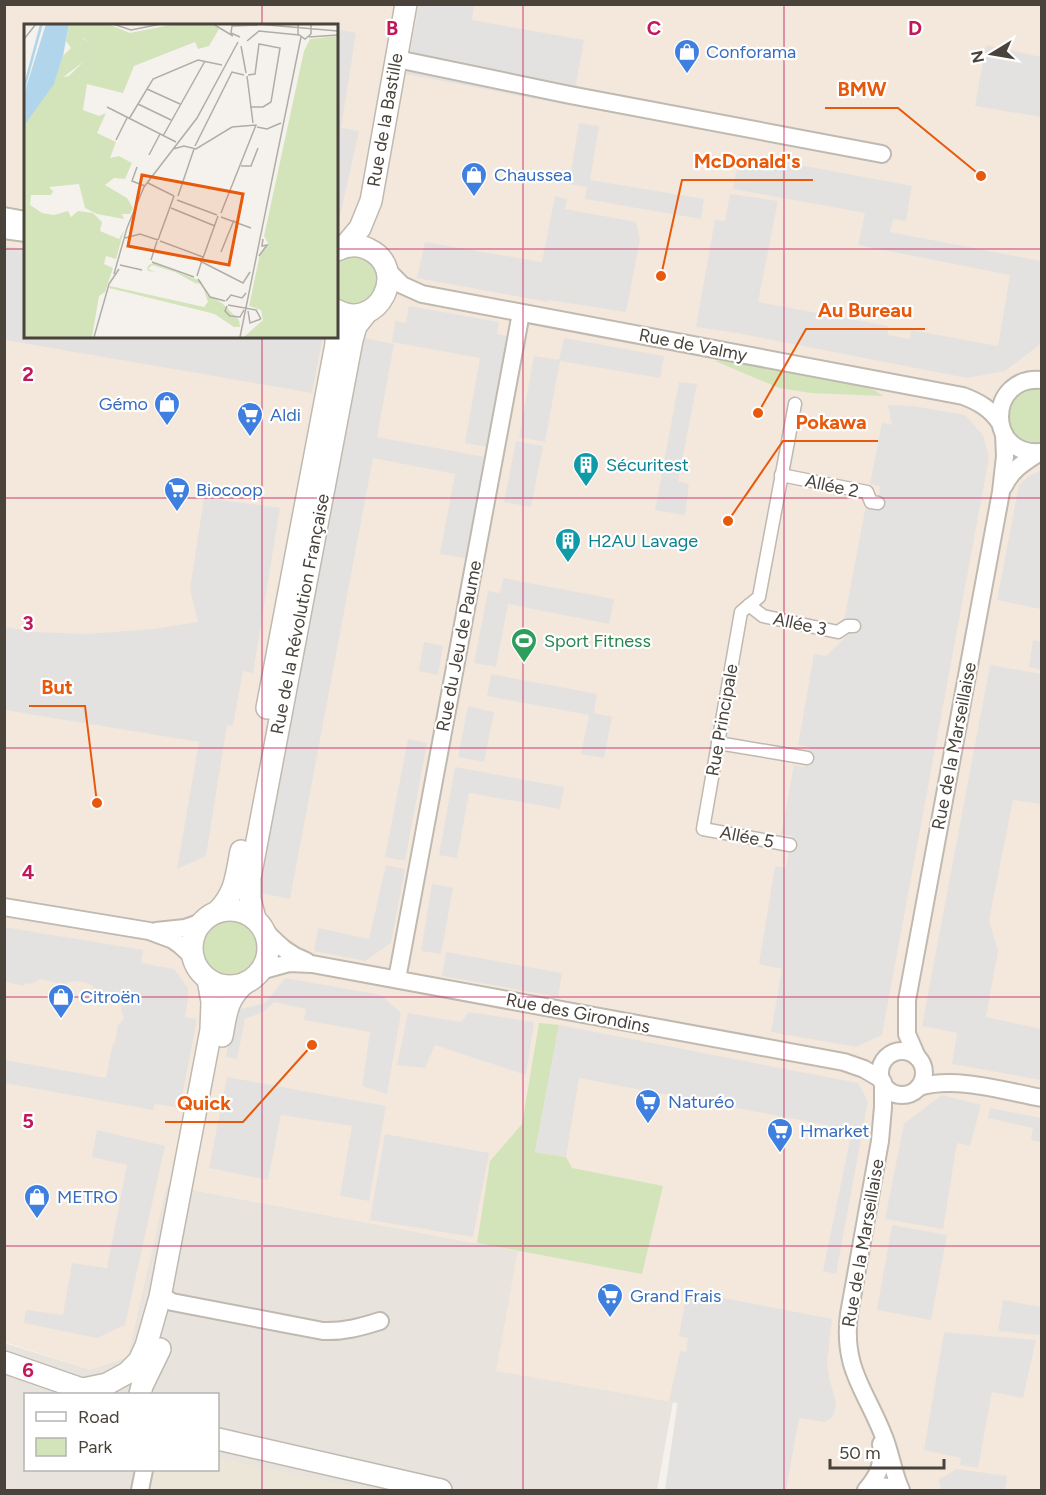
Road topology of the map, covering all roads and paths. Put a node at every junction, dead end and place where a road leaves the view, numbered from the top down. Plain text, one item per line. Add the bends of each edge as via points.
1 (406, 4) edge
2 (397, 59) junction
3 (882, 154) dead end
4 (371, 201) junction
5 (4, 216) edge
6 (24, 220) edge
7 (4, 230) edge
8 (24, 233) edge
9 (340, 248) edge
10 (382, 263) junction
11 (422, 294) junction
12 (375, 305) junction
13 (338, 311) edge
14 (521, 313) junction
15 (335, 338) edge
16 (1041, 366) edge
17 (1041, 380) edge
18 (1017, 386) junction
19 (963, 396) junction
20 (795, 404) dead end
21 (1002, 428) junction
22 (1041, 452) edge
23 (781, 475) junction
24 (1001, 492) junction
25 (878, 503) dead end
26 (745, 609) junction
27 (854, 626) dead end
28 (718, 743) junction
29 (807, 758) dead end
30 (703, 829) joint
31 (790, 845) dead end
32 (4, 907) edge
33 (209, 917) junction
34 (259, 925) junction
35 (149, 931) junction
36 (193, 957) junction
37 (312, 964) junction
38 (253, 977) junction
39 (208, 979) junction
40 (397, 979) junction
41 (907, 1000) junction
42 (887, 1057) junction
43 (919, 1059) junction
44 (844, 1062) junction
45 (882, 1080) junction
46 (960, 1083) junction
47 (912, 1091) junction
48 (1041, 1098) edge
49 (880, 1141) junction
50 (167, 1295) junction
51 (380, 1321) dead end
52 (4, 1362) edge
53 (90, 1392) edge
54 (140, 1393) edge
55 (872, 1412) junction
56 (219, 1439) edge
57 (144, 1471) edge
58 (140, 1491) edge
59 (441, 1491) edge
60 (868, 1491) edge
61 (891, 1491) edge
62 (901, 1491) edge

1 - 2 street, Rue de la Bastille
2 - 3 street
2 - 4 street, Rue de la Bastille
4 - 9 street, Rue de la Bastille via 360,228
4 - 10 street, Rue de la Bastille via 372,239
5 - 6 street
7 - 8 street
9 - 10 street via 362,247
10 - 11 street, Rue de Valmy via 396,281
10 - 12 street via 388,282
11 - 12 street, Rue de Valmy via 400,294
11 - 14 street, Rue de Valmy
12 - 13 street via 359,315
12 - 34 street, Rue de la Révolution Française via 356,326 352,340 250,878 250,899
14 - 19 street, Rue de Valmy
14 - 40 street, Rue du Jeu de Paume
15 - 33 street, Rue de la Révolution Française via 236,877 229,898
16 - 18 street
17 - 18 street, Rue de Valmy
18 - 19 street, Rue de Valmy via 991,394
18 - 21 street, Rue de la Marseillaise via 1000,406
19 - 21 street, Rue de Valmy via 991,411
20 - 23 street, Rue Principale
21 - 22 street, Rue de Valmy via 1019,449
21 - 24 street, Rue de la Marseillaise via 1005,458
22 - 24 street, Rue de la Marseillaise via 1014,471
23 - 25 street, Allée 2 via 867,492 871,502
23 - 26 street, Rue Principale via 759,597
24 - 41 street, Rue de la Marseillaise
26 - 27 street, Allée 3 via 838,632
26 - 28 street, Rue Principale
28 - 29 street
28 - 30 street, Rue Principale
30 - 31 street, Allée 5
32 - 35 street
33 - 34 street via 235,910 244,912
33 - 35 street via 176,930
33 - 36 street via 195,933
34 - 37 street, Rue des Girondins via 280,947
34 - 38 street via 268,949 265,963
35 - 36 street via 173,940
36 - 39 street
37 - 38 street, Rue des Girondins via 289,963
37 - 40 street, Rue des Girondins
38 - 39 street via 237,985
38 - 50 street via 235,992 227,1010
39 - 50 street via 211,1030
40 - 44 street, Rue des Girondins
41 - 42 street, Rue de la Marseillaise
41 - 43 street, Rue de la Marseillaise via 907,1034
42 - 43 street via 901,1051
42 - 44 street, Rue des Girondins
42 - 45 street via 881,1067
43 - 46 street via 941,1076
43 - 47 street via 923,1078
44 - 45 street, Rue des Girondins
45 - 47 street via 892,1092
45 - 49 street, Rue de la Marseillaise
46 - 47 street via 939,1083
46 - 48 street
47 - 49 street, Rue de la Marseillaise via 898,1100
49 - 55 street, Rue de la Marseillaise via 847,1332 852,1366
50 - 51 street via 323,1331 349,1330
50 - 53 street via 139,1361 121,1377
50 - 54 street via 166,1330
52 - 53 street
55 - 60 street, Rue de la Marseillaise via 882,1462
55 - 62 street, Rue de la Marseillaise via 886,1441
56 - 59 street
57 - 58 street
60 - 61 street

